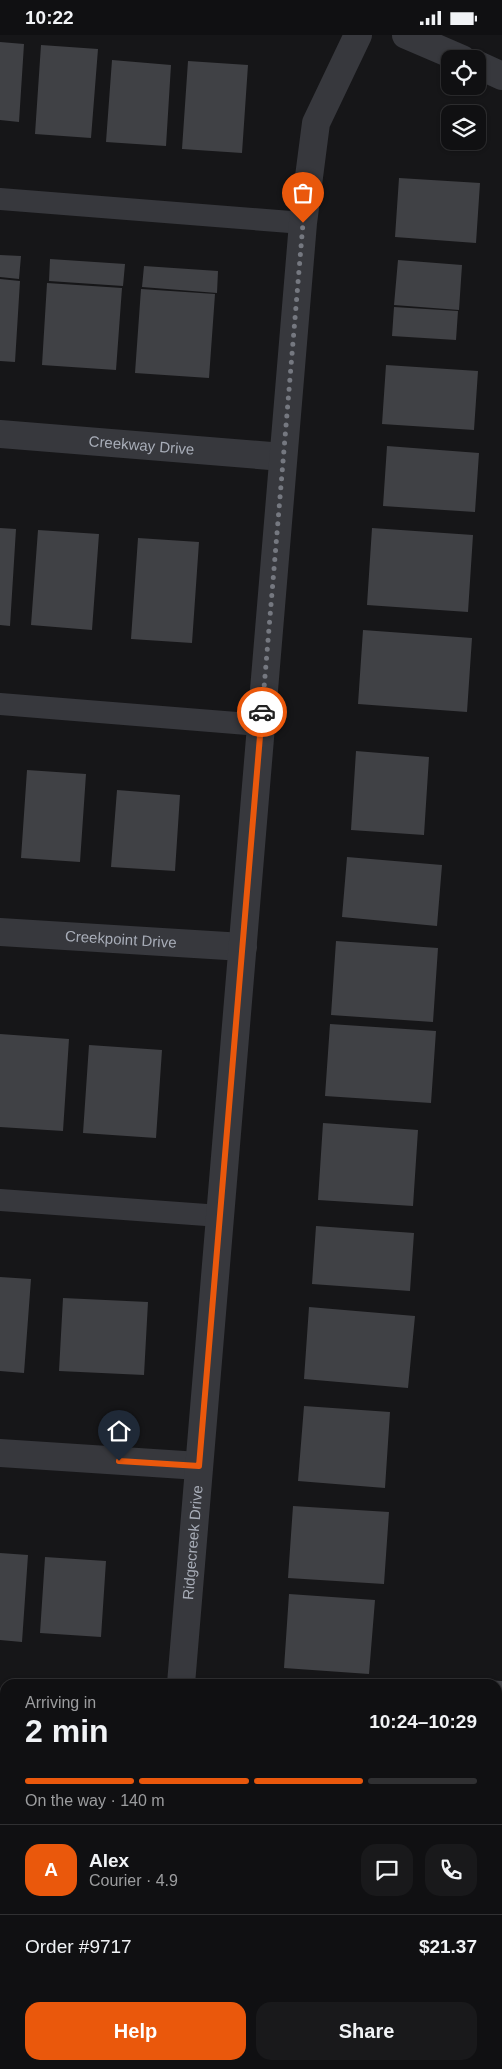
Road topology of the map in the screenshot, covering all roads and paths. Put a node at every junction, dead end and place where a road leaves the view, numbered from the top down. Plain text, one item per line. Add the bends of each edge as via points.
1 (358, 35) edge
2 (406, 35) edge
3 (441, 50) edge
4 (486, 69) edge
5 (502, 76) edge
6 (0, 199) edge
7 (303, 223) junction
8 (0, 434) edge
9 (283, 457) junction
10 (0, 705) edge
11 (261, 725) junction
12 (0, 932) edge
13 (242, 947) junction
14 (0, 1200) edge
15 (220, 1216) junction
16 (0, 1453) edge
17 (199, 1466) junction
18 (181, 1679) edge

1 - 7 street, Ridgecreek Drive via 316,123
2 - 3 street
4 - 5 street
6 - 7 lane
7 - 9 street, Ridgecreek Drive
8 - 9 street, Creekway Drive
9 - 11 street, Ridgecreek Drive
10 - 11 lane
11 - 13 street, Ridgecreek Drive
12 - 13 street, Creekpoint Drive
13 - 15 street, Ridgecreek Drive
14 - 15 lane
15 - 17 street, Ridgecreek Drive
16 - 17 street
17 - 18 street, Ridgecreek Drive

